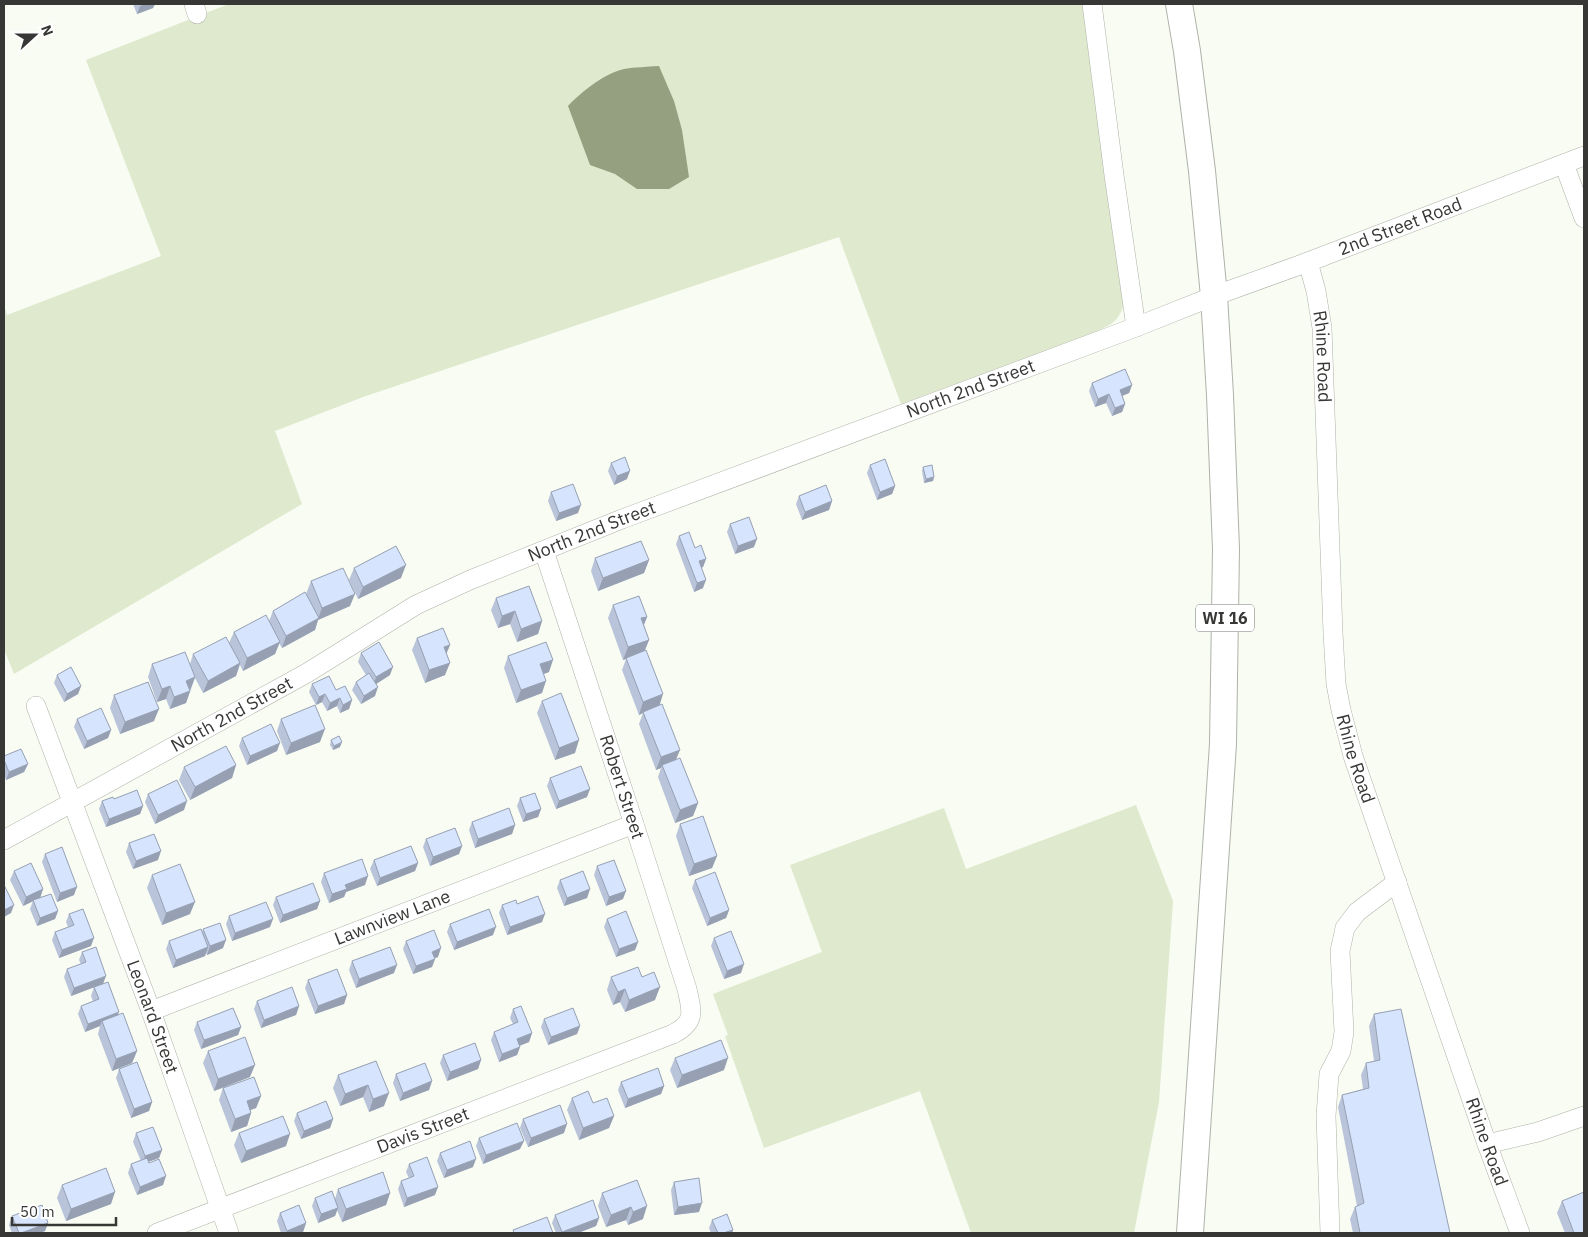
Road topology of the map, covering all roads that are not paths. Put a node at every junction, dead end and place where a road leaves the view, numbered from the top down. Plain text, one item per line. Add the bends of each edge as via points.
1 (1092, 4) edge
2 (1180, 4) edge
3 (1584, 156) edge
4 (1564, 164) junction
5 (1584, 218) edge
6 (1308, 262) junction
7 (1214, 296) junction
8 (1136, 327) junction
9 (544, 550) junction
10 (36, 706) dead end
11 (72, 802) junction
12 (634, 824) junction
13 (4, 840) edge
14 (1397, 882) junction
15 (151, 1011) junction
16 (687, 1025) joint
17 (1584, 1116) edge
18 (1487, 1144) junction
19 (221, 1208) junction
20 (157, 1233) edge
21 (229, 1233) edge
22 (1190, 1233) edge
23 (1330, 1233) edge
24 (1520, 1233) edge

1 - 8 street
2 - 7 highway, WI 16 via 1202,171
3 - 4 street, 2nd Street Road
4 - 5 street
4 - 6 street, 2nd Street Road
6 - 7 street, 2nd Street Road
6 - 14 street, Rhine Road via 1322,328 1336,684 1353,756
7 - 8 street, North 2nd Street
7 - 22 highway, WI 16 via 1226,549 1223,744
8 - 9 street, North 2nd Street
9 - 11 street, North 2nd Street via 416,605 307,673
9 - 12 street, Robert Street
10 - 11 street, Leonard Street
11 - 13 street, North 2nd Street
11 - 15 street, Leonard Street
12 - 15 street, Lawnview Lane
12 - 16 street, Robert Street via 687,989 690,1002
14 - 18 street, Rhine Road
14 - 23 street via 1357,912 1345,928 1340,951 1344,1032 1341,1051 1329,1074 1326,1116
15 - 19 street, Leonard Street
16 - 19 street, Davis Street via 664,1038
17 - 18 street via 1538,1132
18 - 24 street, Rhine Road
19 - 20 street, Davis Street
19 - 21 street, Leonard Street

